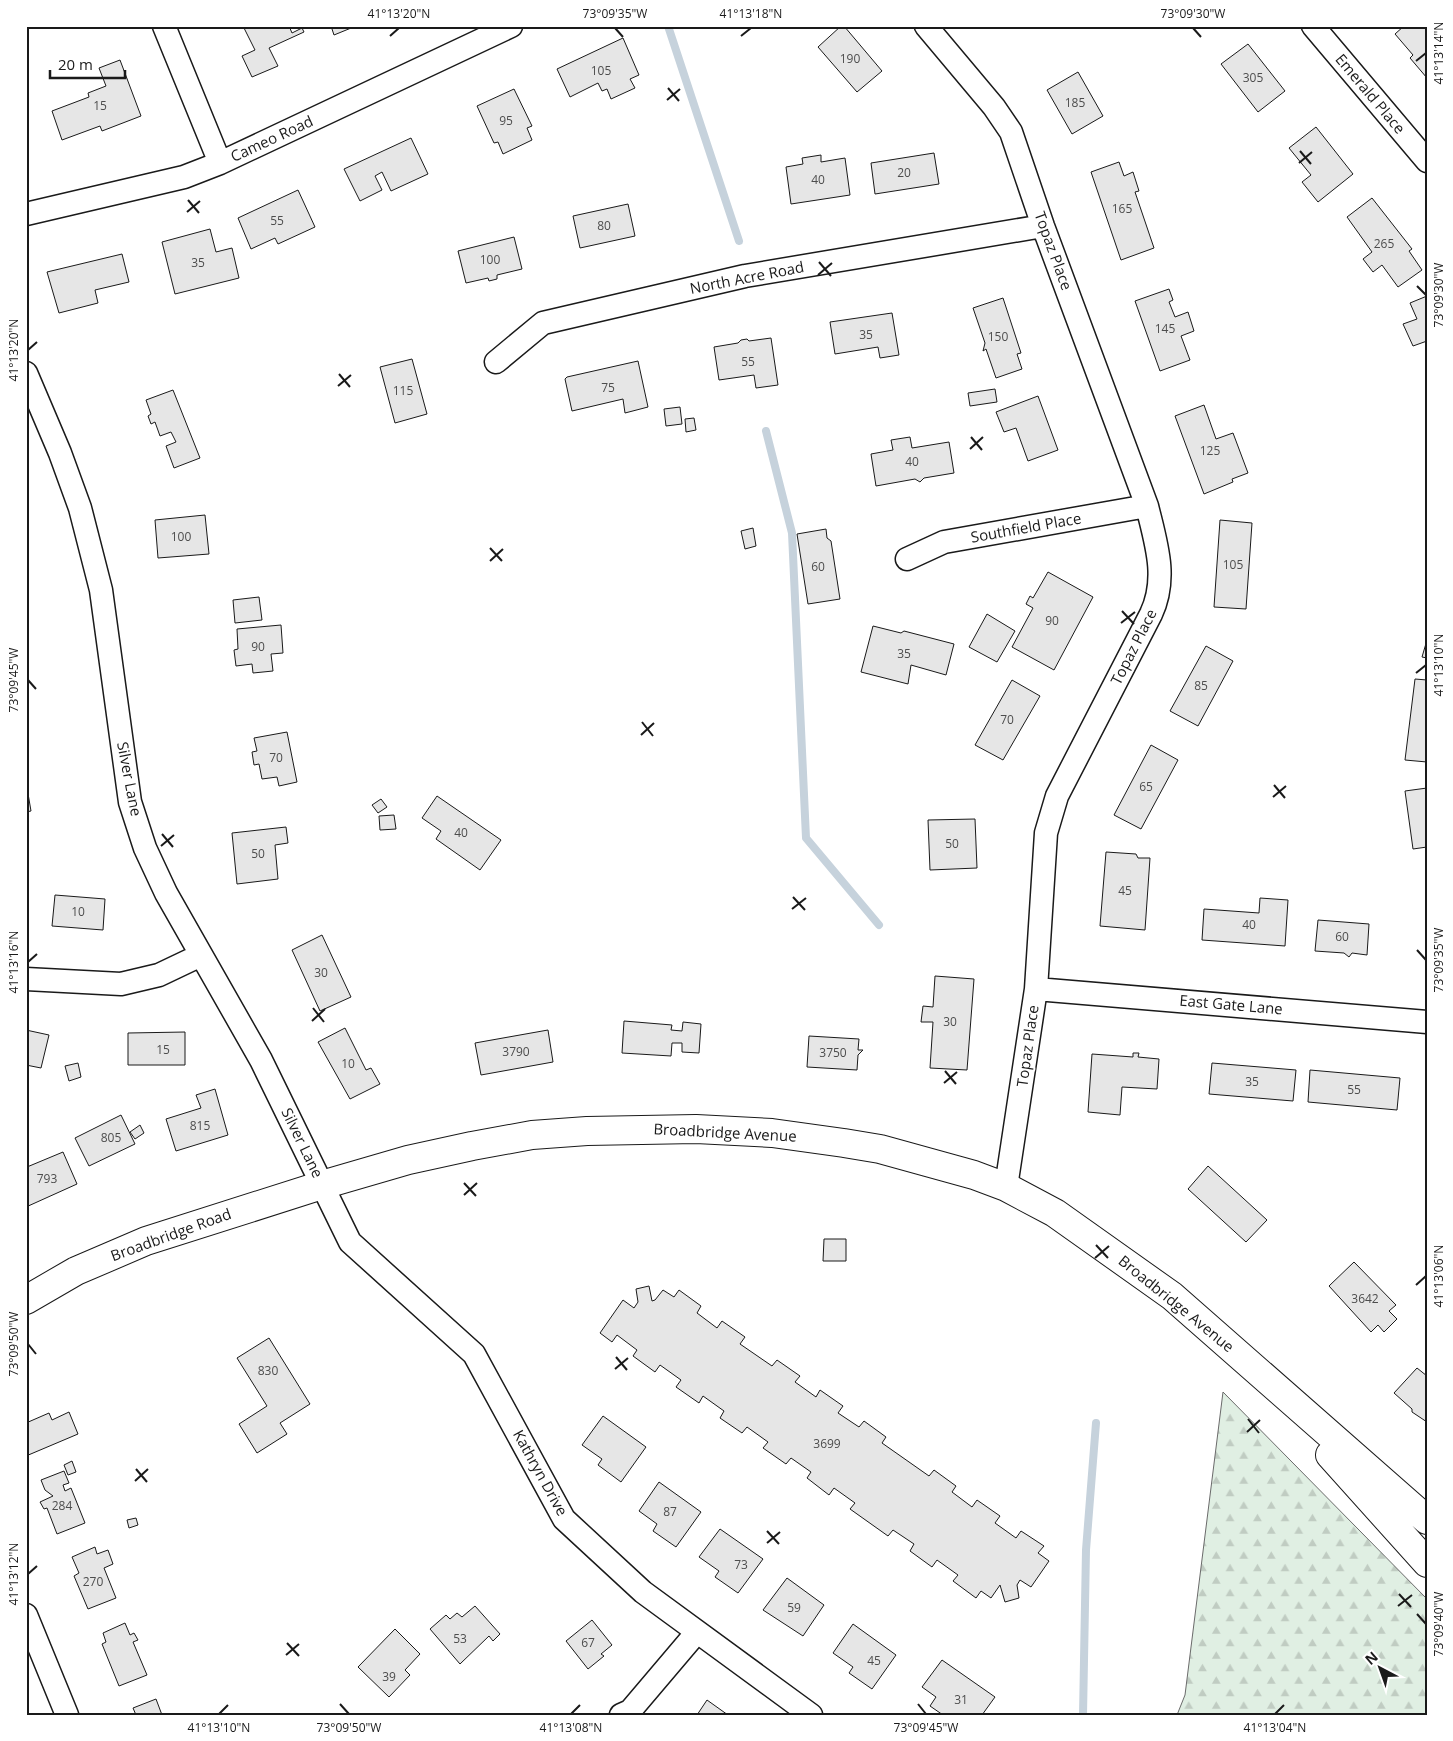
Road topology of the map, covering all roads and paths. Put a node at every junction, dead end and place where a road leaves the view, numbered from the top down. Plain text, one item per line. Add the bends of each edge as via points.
1 (164, 26) edge
2 (926, 26) edge
3 (1313, 26) edge
4 (507, 27) edge
5 (1427, 161) edge
6 (220, 163) junction
7 (26, 214) edge
8 (1043, 226) junction
9 (496, 362) dead end
10 (26, 373) edge
11 (1147, 506) junction
12 (907, 559) dead end
13 (201, 955) junction
14 (26, 979) edge
15 (1036, 989) junction
16 (1427, 1022) edge
17 (322, 1185) junction
18 (1006, 1187) junction
19 (26, 1300) edge
20 (1250, 1364) junction
21 (1427, 1520) edge
22 (1427, 1563) edge
23 (26, 1615) edge
24 (696, 1632) junction
25 (67, 1715) edge
26 (621, 1715) edge
27 (811, 1715) edge

1 - 6 street
2 - 8 street, Topaz Place via 1011,132
3 - 5 street, Emerald Place
4 - 6 street, Cameo Road
6 - 7 street, Cameo Road via 184,176
8 - 9 street, North Acre Road via 745,276 543,323
8 - 11 street, Topaz Place
10 - 13 street, Silver Lane via 80,508 101,590 130,802 145,848
11 - 12 street, Southfield Place via 944,542
11 - 15 street, Topaz Place via 1159,553 1157,601 1056,796 1046,833
13 - 14 street via 159,975 121,984
13 - 17 street, Silver Lane via 261,1060
15 - 16 street, East Gate Lane
15 - 18 street, Topaz Place
17 - 18 main road, Broadbridge Avenue via 408,1160 532,1135 587,1130 696,1130 772,1132 844,1143 974,1175
17 - 19 main road, Broadbridge Road via 146,1241 76,1271
17 - 24 street, Kathryn Drive via 350,1242 474,1354 564,1519 643,1592
18 - 20 main road, Broadbridge Avenue via 1055,1213 1119,1257 1172,1296
20 - 21 main road, Broadbridge Avenue
20 - 22 main road, Broadbridge Avenue
23 - 25 street
24 - 26 street via 630,1711
24 - 27 street, Kathryn Drive

